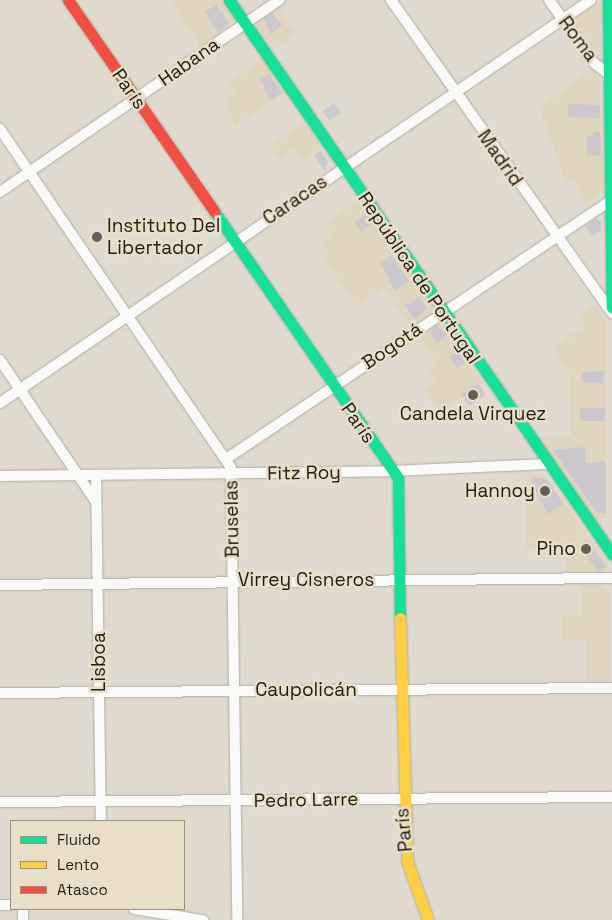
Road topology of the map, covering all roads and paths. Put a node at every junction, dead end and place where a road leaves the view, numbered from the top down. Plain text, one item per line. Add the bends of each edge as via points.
1 (68, 0) edge
2 (229, 0) edge
3 (279, 0) edge
4 (391, 0) edge
5 (549, 0) edge
6 (592, 0) edge
7 (608, 0) edge
8 (562, 19) junction
9 (244, 24) junction
10 (610, 76) edge
11 (454, 92) junction
12 (136, 99) junction
13 (0, 130) edge
14 (344, 168) junction
15 (29, 172) junction
16 (0, 192) edge
17 (610, 201) edge
18 (553, 236) junction
19 (234, 242) junction
20 (612, 307) edge
21 (443, 312) junction
22 (612, 314) edge
23 (126, 316) junction
24 (0, 360) edge
25 (333, 387) junction
26 (20, 389) junction
27 (0, 403) edge
28 (226, 459) junction
29 (547, 464) junction
30 (393, 471) junction
31 (232, 474) junction
32 (78, 475) junction
33 (96, 475) junction
34 (0, 476) edge
35 (97, 504) junction
36 (612, 554) edge
37 (612, 578) edge
38 (233, 580) junction
39 (400, 581) junction
40 (99, 584) junction
41 (0, 585) edge
42 (612, 688) edge
43 (236, 690) junction
44 (401, 690) junction
45 (0, 693) edge
46 (99, 693) junction
47 (612, 797) edge
48 (402, 798) junction
49 (101, 801) junction
50 (236, 801) junction
51 (0, 802) edge
52 (101, 820) edge
53 (140, 910) edge
54 (203, 920) edge
55 (237, 920) edge
56 (428, 920) edge

1 - 12 street, París
2 - 9 street, República de Portugal
3 - 9 street, Habana
4 - 11 street, Madrid
5 - 8 street, Roma
6 - 8 street, Caracas
7 - 10 street
8 - 10 street, Roma
8 - 11 street, Caracas
9 - 12 street, Habana
9 - 14 street, República de Portugal
10 - 17 street
11 - 14 street, Caracas
11 - 18 street, Madrid
12 - 15 street, Habana
12 - 19 street, París
13 - 15 street, Bruselas
14 - 19 street, Caracas
14 - 21 street, República de Portugal
15 - 16 street, Habana
15 - 23 street, Bruselas
17 - 18 street, Bogotá
17 - 20 street
18 - 21 street, Bogotá
18 - 22 street, Madrid
19 - 23 street, Caracas
19 - 25 street, París
21 - 25 street, Bogotá
21 - 29 street, República de Portugal
23 - 26 street, Caracas
23 - 28 street, Bruselas
24 - 26 street
25 - 28 street, Bogotá
25 - 30 street, París
26 - 27 street, Caracas
26 - 32 street
28 - 31 street, Bruselas
29 - 30 street, Fitz Roy
29 - 36 street, República de Portugal
30 - 31 street, Fitz Roy
30 - 39 street, París via 398,478
31 - 33 street, Fitz Roy
31 - 38 street, Bruselas
32 - 33 street, Fitz Roy
32 - 34 street, Fitz Roy
32 - 35 street
33 - 35 street, Lisboa
35 - 40 street, Lisboa
37 - 39 street, Virrey Cisneros
38 - 39 street, Virrey Cisneros
38 - 40 street, Virrey Cisneros
38 - 43 street, Bruselas
39 - 44 street, París
40 - 41 street, Virrey Cisneros
40 - 46 street, Lisboa
42 - 44 street, Caupolicán
43 - 44 street, Caupolicán
43 - 46 street, Caupolicán
43 - 50 street, Bruselas
44 - 48 street, París
45 - 46 street, Caupolicán
46 - 49 street, Lisboa
47 - 48 street, Pedro Larre
48 - 50 street, Pedro Larre
48 - 56 street, París via 407,861
49 - 50 street, Pedro Larre
49 - 51 street, Pedro Larre
49 - 52 street, Lisboa
50 - 55 street, Bruselas
53 - 54 street

